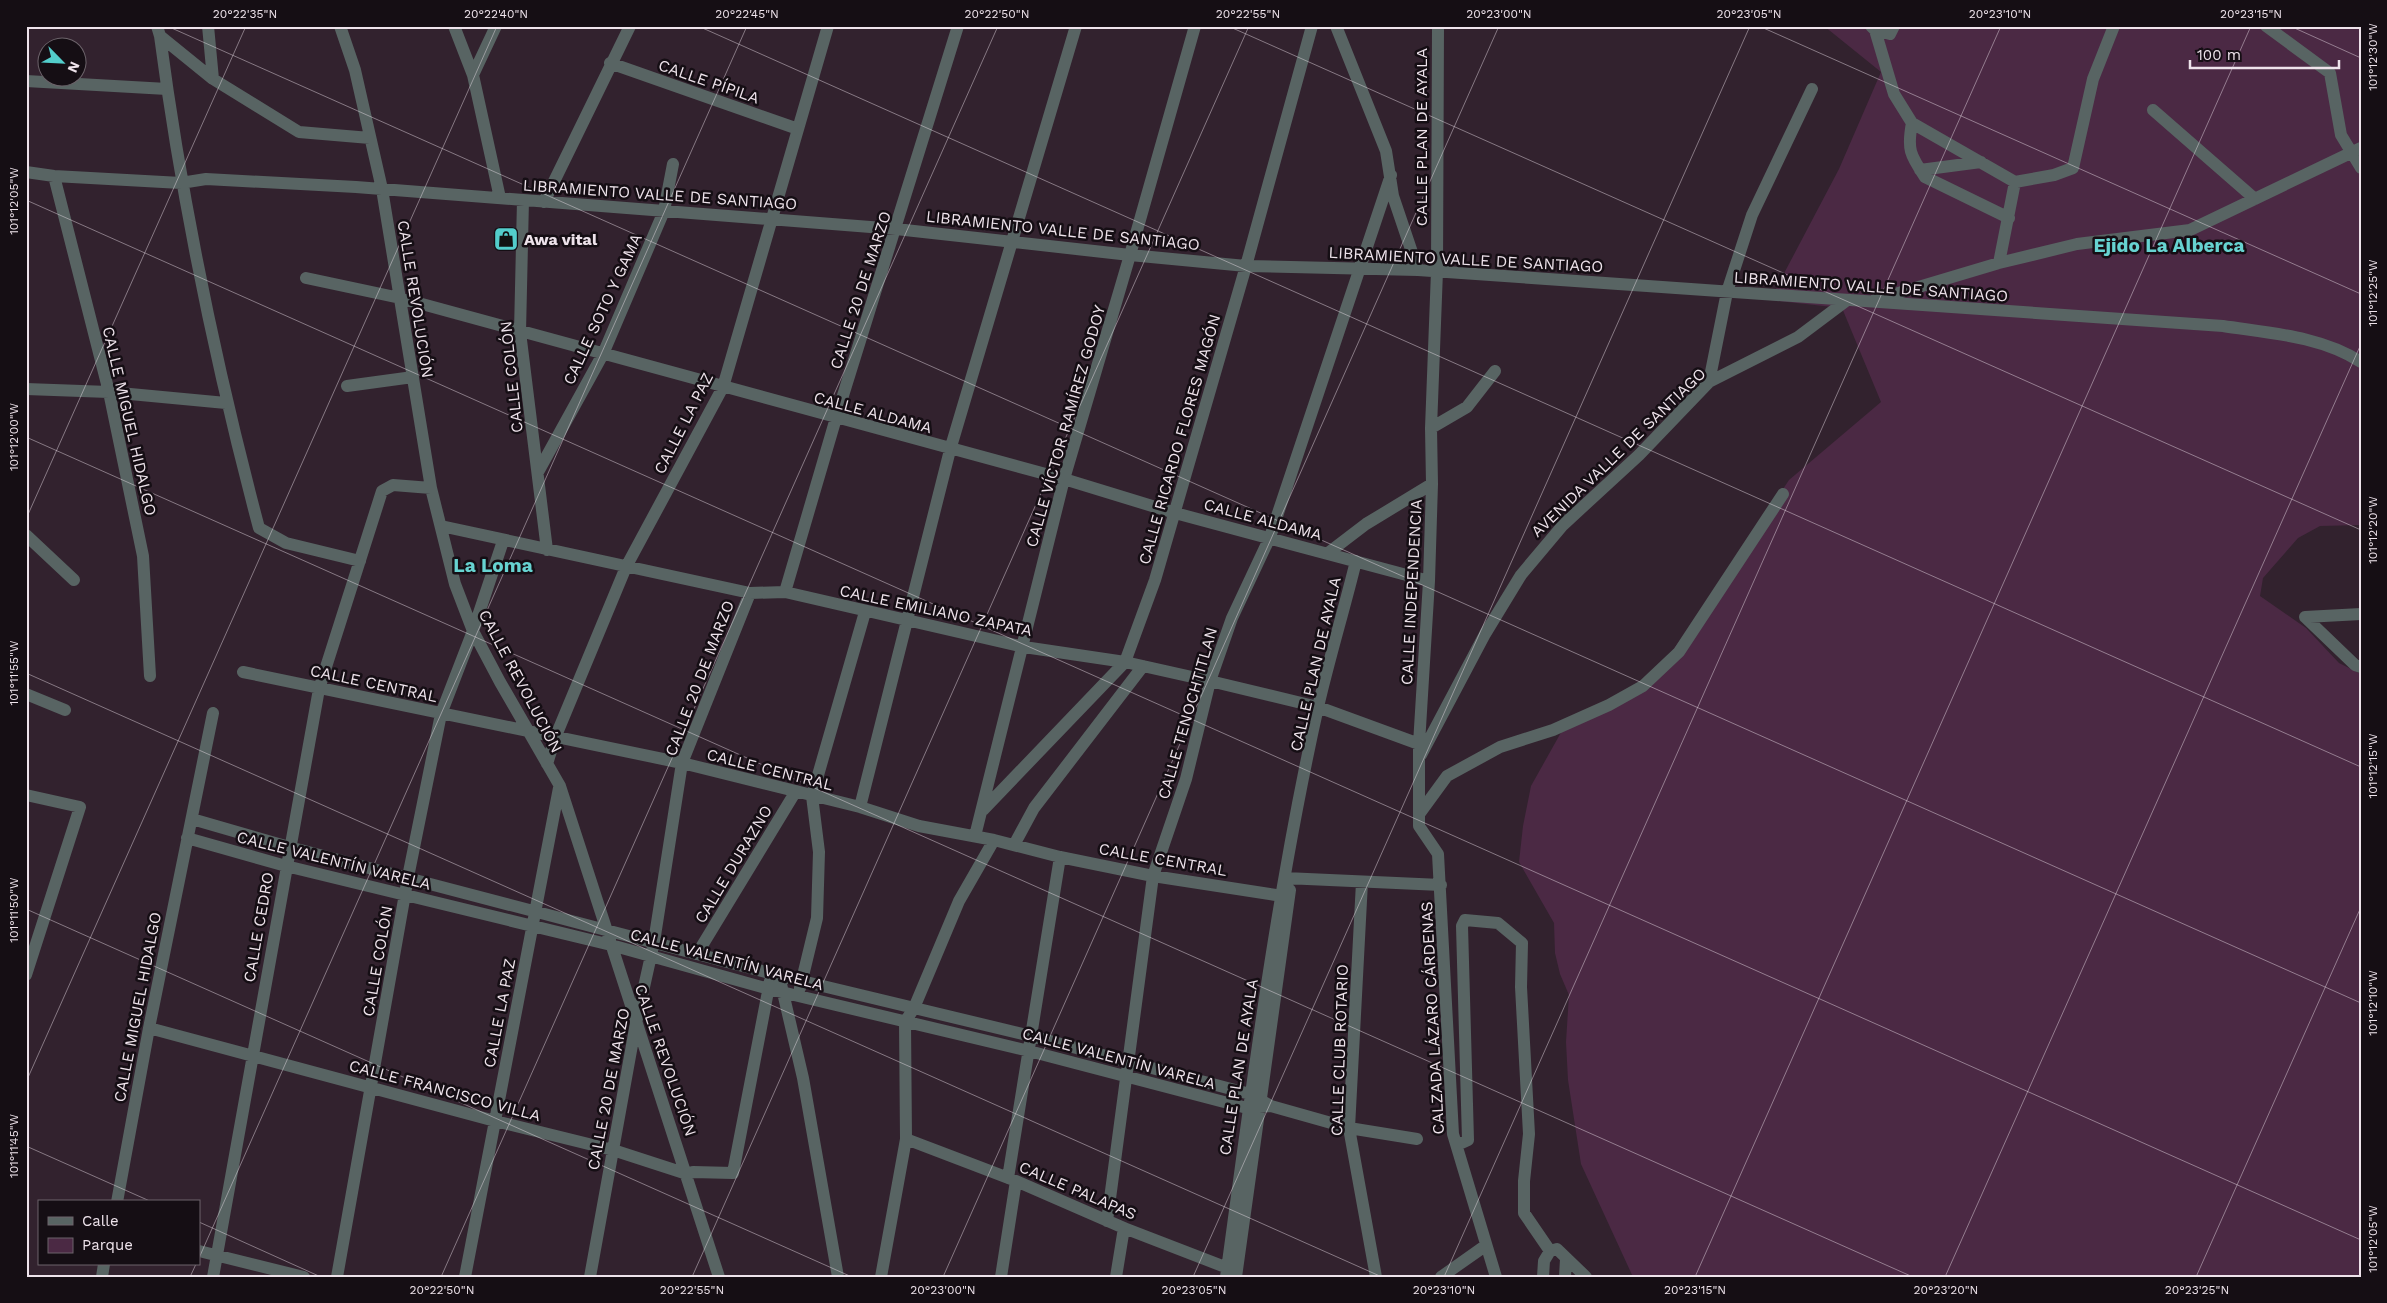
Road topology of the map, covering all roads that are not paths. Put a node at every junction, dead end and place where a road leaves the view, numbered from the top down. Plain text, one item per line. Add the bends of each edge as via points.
1 (208, 26) edge
2 (340, 26) edge
3 (454, 26) edge
4 (496, 26) edge
5 (630, 26) edge
6 (828, 26) edge
7 (958, 26) edge
8 (1076, 26) edge
9 (1194, 26) edge
10 (1312, 26) edge
11 (1336, 26) edge
12 (1438, 26) edge
13 (1894, 26) edge
14 (2114, 26) edge
15 (2266, 26) edge
16 (1873, 28) edge
17 (158, 31) edge
18 (610, 63) junction
19 (473, 75) junction
20 (213, 79) junction
21 (26, 81) edge
22 (167, 89) junction
23 (1812, 89) dead end
24 (2153, 110) dead end
25 (1912, 123) junction
26 (798, 129) junction
27 (370, 138) junction
28 (2356, 150) edge
29 (1981, 162) junction
30 (673, 164) dead end
31 (2361, 168) edge
32 (1920, 170) junction
33 (26, 172) edge
34 (1390, 175) junction
35 (54, 176) junction
36 (2014, 182) junction
37 (181, 183) junction
38 (382, 189) junction
39 (500, 198) junction
40 (2255, 198) junction
41 (523, 200) junction
42 (544, 202) junction
43 (664, 211) junction
44 (2008, 218) junction
45 (771, 219) junction
46 (896, 229) junction
47 (1014, 241) junction
48 (1130, 255) junction
49 (1999, 263) junction
50 (1246, 266) junction
51 (1361, 268) junction
52 (1418, 270) junction
53 (1437, 271) junction
54 (306, 278) dead end
55 (1727, 292) junction
56 (400, 298) junction
57 (1846, 301) junction
58 (1868, 302) junction
59 (520, 332) junction
60 (603, 354) junction
61 (2361, 362) edge
62 (1495, 370) dead end
63 (413, 377) junction
64 (1709, 382) junction
65 (347, 386) dead end
66 (723, 387) junction
67 (26, 389) edge
68 (109, 392) junction
69 (226, 403) junction
70 (836, 418) junction
71 (1431, 428) junction
72 (950, 450) junction
73 (538, 472) junction
74 (1064, 479) junction
75 (1432, 484) junction
76 (431, 488) junction
77 (1783, 494) dead end
78 (1174, 513) junction
79 (440, 526) junction
80 (26, 535) edge
81 (1270, 537) junction
82 (503, 541) junction
83 (547, 550) junction
84 (1328, 553) junction
85 (360, 561) junction
86 (1356, 562) junction
87 (626, 567) junction
88 (74, 580) dead end
89 (1429, 581) junction
90 (785, 592) junction
91 (750, 593) junction
92 (865, 612) junction
93 (2361, 614) edge
94 (2335, 615) junction
95 (909, 619) junction
96 (473, 632) junction
97 (2327, 638) junction
98 (1024, 646) junction
99 (1125, 662) junction
100 (1143, 666) junction
101 (2361, 667) edge
102 (243, 672) dead end
103 (150, 676) dead end
104 (1210, 681) junction
105 (319, 689) junction
106 (26, 694) edge
107 (1318, 707) junction
108 (65, 710) dead end
109 (213, 713) dead end
110 (441, 714) junction
111 (531, 733) junction
112 (555, 738) junction
113 (1420, 751) junction
114 (682, 763) junction
115 (547, 764) junction
116 (560, 786) junction
117 (796, 792) junction
118 (26, 795) edge
119 (812, 796) junction
120 (860, 807) junction
121 (983, 810) junction
122 (1420, 813) junction
123 (192, 818) junction
124 (975, 836) junction
125 (187, 838) junction
126 (994, 840) junction
127 (1014, 845) junction
128 (289, 847) junction
129 (1060, 857) junction
130 (286, 866) junction
131 (1153, 876) junction
132 (408, 877) junction
133 (1288, 879) junction
134 (1362, 882) junction
135 (1440, 885) junction
136 (405, 894) junction
137 (1285, 897) junction
138 (535, 912) junction
139 (532, 926) junction
140 (605, 929) junction
141 (654, 942) junction
142 (611, 945) junction
143 (697, 954) junction
144 (651, 956) junction
145 (26, 975) edge
146 (776, 975) junction
147 (802, 980) junction
148 (776, 990) junction
149 (798, 995) junction
150 (914, 1008) junction
151 (905, 1022) junction
152 (636, 1023) junction
153 (149, 1028) junction
154 (1031, 1036) junction
155 (1029, 1051) junction
156 (252, 1055) junction
157 (1128, 1062) junction
158 (1126, 1078) junction
159 (372, 1088) junction
160 (1257, 1103) junction
161 (495, 1121) junction
162 (1349, 1128) junction
163 (906, 1139) junction
164 (1418, 1139) dead end
165 (1457, 1146) junction
166 (613, 1150) junction
167 (687, 1174) junction
168 (1012, 1179) junction
169 (117, 1200) edge
170 (1107, 1221) junction
171 (1124, 1228) junction
172 (1485, 1246) junction
173 (200, 1251) edge
174 (1550, 1251) junction
175 (218, 1256) junction
176 (1566, 1259) junction
177 (1231, 1273) edge
178 (213, 1277) edge
179 (304, 1277) edge
180 (337, 1277) edge
181 (465, 1277) edge
182 (590, 1277) edge
183 (719, 1277) edge
184 (838, 1277) edge
185 (882, 1277) edge
186 (1001, 1277) edge
187 (1116, 1277) edge
188 (1376, 1277) edge
189 (1441, 1277) edge
190 (1496, 1277) edge
191 (1543, 1277) edge
192 (1565, 1277) edge
193 (1586, 1277) edge

1 - 20 street
2 - 27 street, CALLE REVOLUCIÓN via 355,70
3 - 19 street
4 - 19 street
5 - 18 street
6 - 26 street, CALLE LA PAZ
7 - 46 street, CALLE 20 DE MARZO
8 - 47 street
9 - 48 street, CALLE VÍCTOR RAMÍREZ GODOY
10 - 50 street, CALLE RICARDO FLORES MAGÓN
11 - 34 street via 1386,151
12 - 53 street, CALLE PLAN DE AYALA
13 - 16 street via 1890,34
14 - 36 street via 2093,79 2074,168 2054,176
15 - 28 street via 2330,73 2341,136
16 - 25 street via 1894,94
17 - 20 street
17 - 22 street
18 - 26 street, CALLE PÍPILA
18 - 42 street
19 - 39 street
20 - 27 street via 299,132
21 - 22 street
22 - 37 street
23 - 55 street via 1752,215
24 - 40 street
25 - 29 street
25 - 32 street via 1908,143
26 - 45 street, CALLE LA PAZ
27 - 38 street, CALLE REVOLUCIÓN
28 - 31 street
28 - 40 street
29 - 32 street
29 - 36 street
30 - 43 street, CALLE SOTO Y GAMA
32 - 44 street via 1925,177
33 - 35 street, LIBRAMIENTO VALLE DE SANTIAGO
34 - 51 street, CALLE TENOCHTITLAN
34 - 52 street via 1393,196
35 - 37 street, LIBRAMIENTO VALLE DE SANTIAGO
35 - 68 street, CALLE MIGUEL HIDALGO
36 - 44 street
37 - 38 street, LIBRAMIENTO VALLE DE SANTIAGO via 206,179
37 - 69 street
38 - 39 street, LIBRAMIENTO VALLE DE SANTIAGO
38 - 56 street, CALLE REVOLUCIÓN
39 - 41 street, LIBRAMIENTO VALLE DE SANTIAGO
40 - 49 street via 2190,230 2077,244
41 - 42 street, LIBRAMIENTO VALLE DE SANTIAGO
41 - 59 street, CALLE COLÓN
42 - 43 street, LIBRAMIENTO VALLE DE SANTIAGO
43 - 45 street, LIBRAMIENTO VALLE DE SANTIAGO
43 - 60 street, CALLE SOTO Y GAMA
44 - 49 street
45 - 46 street, LIBRAMIENTO VALLE DE SANTIAGO
45 - 66 street, CALLE LA PAZ
46 - 47 street, LIBRAMIENTO VALLE DE SANTIAGO
46 - 70 street, CALLE 20 DE MARZO
47 - 48 street, LIBRAMIENTO VALLE DE SANTIAGO
47 - 72 street
48 - 50 street, LIBRAMIENTO VALLE DE SANTIAGO
48 - 74 street, CALLE VÍCTOR RAMÍREZ GODOY
49 - 58 street
50 - 51 street, LIBRAMIENTO VALLE DE SANTIAGO
50 - 78 street, CALLE RICARDO FLORES MAGÓN
51 - 52 street, LIBRAMIENTO VALLE DE SANTIAGO
51 - 81 street, CALLE TENOCHTITLAN
52 - 53 street, LIBRAMIENTO VALLE DE SANTIAGO
53 - 55 street, LIBRAMIENTO VALLE DE SANTIAGO
53 - 71 street, CALLE PLAN DE AYALA
54 - 56 street, CALLE ALDAMA
55 - 57 street, LIBRAMIENTO VALLE DE SANTIAGO
55 - 64 street
56 - 59 street, CALLE ALDAMA
56 - 63 street, CALLE REVOLUCIÓN
57 - 58 street, LIBRAMIENTO VALLE DE SANTIAGO
57 - 64 street, AVENIDA VALLE DE SANTIAGO via 1798,337
58 - 61 street, LIBRAMIENTO VALLE DE SANTIAGO via 2223,326 2305,339
59 - 60 street, CALLE ALDAMA
59 - 73 street, CALLE COLÓN
60 - 66 street, CALLE ALDAMA
60 - 73 street, CALLE SOTO Y GAMA
62 - 71 street via 1467,407
63 - 65 street
63 - 76 street, CALLE REVOLUCIÓN
64 - 113 street, AVENIDA VALLE DE SANTIAGO via 1639,455 1563,525 1521,574
66 - 70 street, CALLE ALDAMA
66 - 87 street, CALLE LA PAZ
67 - 68 street
68 - 69 street
68 - 103 street, CALLE MIGUEL HIDALGO via 142,556
69 - 85 street via 259,528 281,540
70 - 72 street, CALLE ALDAMA
70 - 90 street, CALLE 20 DE MARZO
71 - 75 street, CALLE INDEPENDENCIA
72 - 74 street, CALLE ALDAMA
72 - 95 street
73 - 83 street, CALLE COLÓN
74 - 78 street, CALLE ALDAMA
74 - 98 street, CALLE VÍCTOR RAMÍREZ GODOY
75 - 84 street via 1366,524
75 - 89 street, CALLE INDEPENDENCIA
76 - 79 street, CALLE REVOLUCIÓN
76 - 85 street, CALLE CEDRO via 392,485 382,491
77 - 122 street via 1680,652 1643,686 1553,730 1500,747 1447,776
78 - 81 street, CALLE ALDAMA
78 - 99 street, CALLE RICARDO FLORES MAGÓN via 1155,580
79 - 82 street, CALLE EMILIANO ZAPATA
79 - 96 street, CALLE REVOLUCIÓN via 455,584
80 - 88 street
81 - 84 street, CALLE ALDAMA
81 - 104 street, CALLE TENOCHTITLAN via 1232,618
82 - 83 street, CALLE EMILIANO ZAPATA
82 - 96 street, CALLE COLÓN
83 - 87 street, CALLE EMILIANO ZAPATA
84 - 86 street, CALLE ALDAMA
85 - 105 street, CALLE CEDRO
86 - 89 street, CALLE ALDAMA
86 - 107 street, CALLE PLAN DE AYALA
87 - 91 street, CALLE EMILIANO ZAPATA
87 - 112 street, CALLE LA PAZ
89 - 113 street, CALLE INDEPENDENCIA
90 - 91 street, CALLE EMILIANO ZAPATA
90 - 92 street, CALLE EMILIANO ZAPATA
91 - 114 street, CALLE 20 DE MARZO
92 - 95 street, CALLE EMILIANO ZAPATA
92 - 119 street
93 - 94 street
94 - 97 street
94 - 97 street via 2305,617
95 - 98 street, CALLE EMILIANO ZAPATA
95 - 120 street
96 - 110 street, CALLE COLÓN
96 - 111 street, CALLE REVOLUCIÓN
97 - 101 street
98 - 99 street, CALLE EMILIANO ZAPATA
98 - 121 street, CALLE VÍCTOR RAMÍREZ GODOY
99 - 100 street, CALLE EMILIANO ZAPATA
99 - 121 street, CALLE RICARDO FLORES MAGÓN
100 - 104 street, CALLE EMILIANO ZAPATA
100 - 127 street via 1034,808
102 - 105 street, CALLE CENTRAL
104 - 107 street, CALLE EMILIANO ZAPATA
104 - 131 street, CALLE TENOCHTITLAN via 1186,779
105 - 110 street, CALLE CENTRAL
105 - 128 street, CALLE CEDRO
106 - 108 street
107 - 113 street, CALLE EMILIANO ZAPATA
107 - 133 street, CALLE PLAN DE AYALA via 1288,863
109 - 123 street, CALLE MIGUEL HIDALGO
110 - 111 street, CALLE CENTRAL
110 - 132 street, CALLE COLÓN
111 - 112 street, CALLE CENTRAL
111 - 115 street, CALLE REVOLUCIÓN
112 - 114 street, CALLE CENTRAL
112 - 115 street, CALLE LA PAZ
113 - 122 street, CALZADA LÁZARO CÁRDENAS
114 - 117 street, CALLE CENTRAL
114 - 141 street, CALLE 20 DE MARZO
115 - 116 street, CALLE REVOLUCIÓN
116 - 138 street, CALLE LA PAZ
116 - 140 street, CALLE REVOLUCIÓN
117 - 119 street, CALLE CENTRAL
117 - 143 street, CALLE DURAZNO
118 - 145 street via 80,807
119 - 120 street, CALLE CENTRAL
119 - 147 street via 820,852 817,909
120 - 124 street, CALLE CENTRAL via 919,826
121 - 124 street, CALLE VÍCTOR RAMÍREZ GODOY
122 - 135 street, CALZADA LÁZARO CÁRDENAS via 1419,826 1438,854
123 - 125 street, CALLE MIGUEL HIDALGO
123 - 128 street, CALLE VALENTÍN VARELA
124 - 126 street, CALLE CENTRAL
125 - 130 street, CALLE VALENTÍN VARELA
125 - 153 street, CALLE MIGUEL HIDALGO
126 - 127 street, CALLE CENTRAL
126 - 150 street via 959,901
127 - 129 street, CALLE CENTRAL
128 - 130 street, CALLE CEDRO
128 - 132 street, CALLE VALENTÍN VARELA
129 - 131 street, CALLE CENTRAL
129 - 154 street
130 - 136 street, CALLE VALENTÍN VARELA
130 - 156 street, CALLE CEDRO
131 - 137 street, CALLE CENTRAL
131 - 157 street, CALLE TENOCHTITLAN
132 - 136 street, CALLE COLÓN
132 - 138 street, CALLE VALENTÍN VARELA
133 - 134 street
133 - 137 street, CALLE PLAN DE AYALA
134 - 135 street
134 - 162 street, CALLE CLUB ROTARIO
135 - 165 street, CALZADA LÁZARO CÁRDENAS via 1453,1134
136 - 139 street, CALLE VALENTÍN VARELA
136 - 159 street, CALLE COLÓN
137 - 160 street, CALLE PLAN DE AYALA
138 - 139 street, CALLE LA PAZ
138 - 140 street, CALLE VALENTÍN VARELA
139 - 142 street, CALLE VALENTÍN VARELA
139 - 161 street, CALLE LA PAZ
140 - 141 street, CALLE VALENTÍN VARELA
140 - 142 street, CALLE REVOLUCIÓN
141 - 143 street, CALLE VALENTÍN VARELA
141 - 144 street, CALLE 20 DE MARZO
142 - 144 street, CALLE VALENTÍN VARELA
142 - 152 street, CALLE REVOLUCIÓN
143 - 146 street, CALLE VALENTÍN VARELA
144 - 148 street, CALLE VALENTÍN VARELA
144 - 152 street, CALLE 20 DE MARZO
146 - 147 street, CALLE VALENTÍN VARELA
146 - 148 street
147 - 149 street
147 - 150 street, CALLE VALENTÍN VARELA
148 - 149 street, CALLE VALENTÍN VARELA
148 - 167 street, CALLE FRANCISCO VILLA via 732,1173
148 - 184 street via 803,1078
149 - 151 street, CALLE VALENTÍN VARELA
150 - 151 street
150 - 154 street, CALLE VALENTÍN VARELA
151 - 155 street, CALLE VALENTÍN VARELA
151 - 163 street
152 - 166 street, CALLE 20 DE MARZO
152 - 167 street, CALLE REVOLUCIÓN
153 - 156 street, CALLE FRANCISCO VILLA
153 - 169 street, CALLE MIGUEL HIDALGO
154 - 155 street
154 - 157 street, CALLE VALENTÍN VARELA
155 - 158 street, CALLE VALENTÍN VARELA
155 - 168 street
156 - 159 street, CALLE FRANCISCO VILLA
156 - 175 street, CALLE CEDRO
157 - 158 street, CALLE TENOCHTITLAN
157 - 160 street, CALLE VALENTÍN VARELA
158 - 160 street, CALLE VALENTÍN VARELA
158 - 170 street, CALLE TENOCHTITLAN
159 - 161 street, CALLE FRANCISCO VILLA
159 - 180 street, CALLE COLÓN
160 - 162 street
160 - 177 street, CALLE PLAN DE AYALA
161 - 166 street, CALLE FRANCISCO VILLA
161 - 181 street, CALLE LA PAZ
162 - 164 street
162 - 188 street, CALLE CLUB ROTARIO
163 - 168 street, CALLE PALAPAS
163 - 185 street
165 - 172 street, CALZADA LÁZARO CÁRDENAS
165 - 174 street via 1468,1140 1462,926 1465,920 1498,923 1522,943 1529,1134 1524,1212
166 - 167 street, CALLE FRANCISCO VILLA
166 - 182 street, CALLE 20 DE MARZO
167 - 183 street, CALLE REVOLUCIÓN
168 - 170 street, CALLE PALAPAS
168 - 186 street
170 - 171 street, CALLE PALAPAS
171 - 177 street, CALLE PALAPAS
171 - 187 street
172 - 189 street
172 - 190 street, CALZADA LÁZARO CÁRDENAS
173 - 175 street
174 - 176 street via 1557,1249
174 - 191 street via 1544,1261
175 - 178 street, CALLE CEDRO
175 - 179 street
176 - 192 street
176 - 193 street

